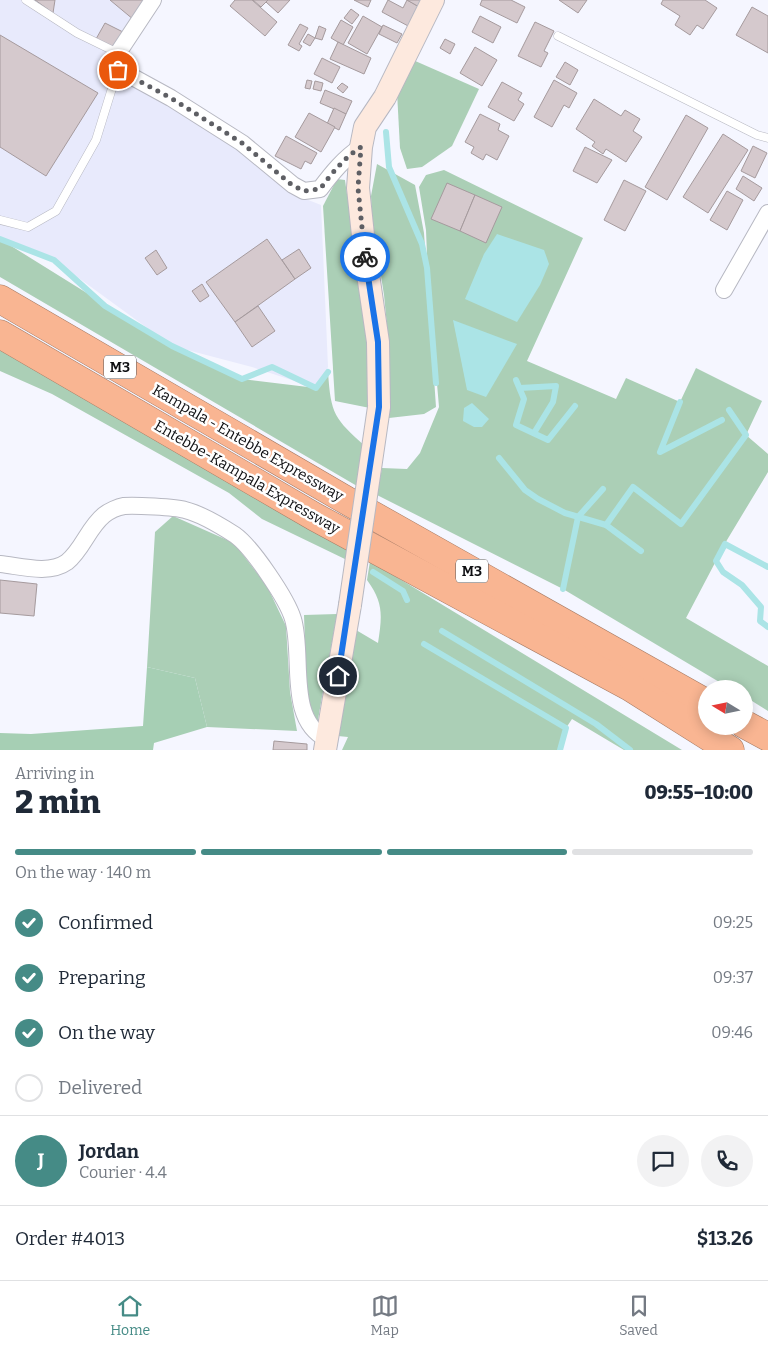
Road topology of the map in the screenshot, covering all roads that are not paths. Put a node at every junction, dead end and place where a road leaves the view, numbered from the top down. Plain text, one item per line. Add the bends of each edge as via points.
1 (26, 0) edge
2 (152, 0) edge
3 (433, 0) edge
4 (558, 36) dead end
5 (118, 53) junction
6 (118, 70) junction
7 (768, 138) edge
8 (361, 147) junction
9 (768, 213) edge
10 (0, 220) edge
11 (724, 290) dead end
12 (0, 299) edge
13 (0, 334) edge
14 (0, 564) edge
15 (698, 698) edge
16 (753, 729) edge
17 (768, 737) edge
18 (326, 745) edge
19 (730, 750) edge

1 - 5 lane via 77,33
2 - 5 street
3 - 8 street via 385,97 366,127
4 - 7 lane via 654,86
5 - 6 street
6 - 8 street via 171,98 242,143 292,185 304,191 320,189 344,159
6 - 10 lane via 96,140 56,211 28,227
8 - 18 street, bridge via 358,188 378,342 379,407
9 - 11 street
12 - 15 highway, Kampala - Entebbe Expressway / M3 via 351,503
13 - 19 highway, Entebbe-Kampala Expressway / M3 via 315,517 630,687
14 - 18 street via 41,569 66,563 85,542 94,524 106,513 125,506 184,510 237,536 258,560 293,619 305,720
16 - 17 highway

